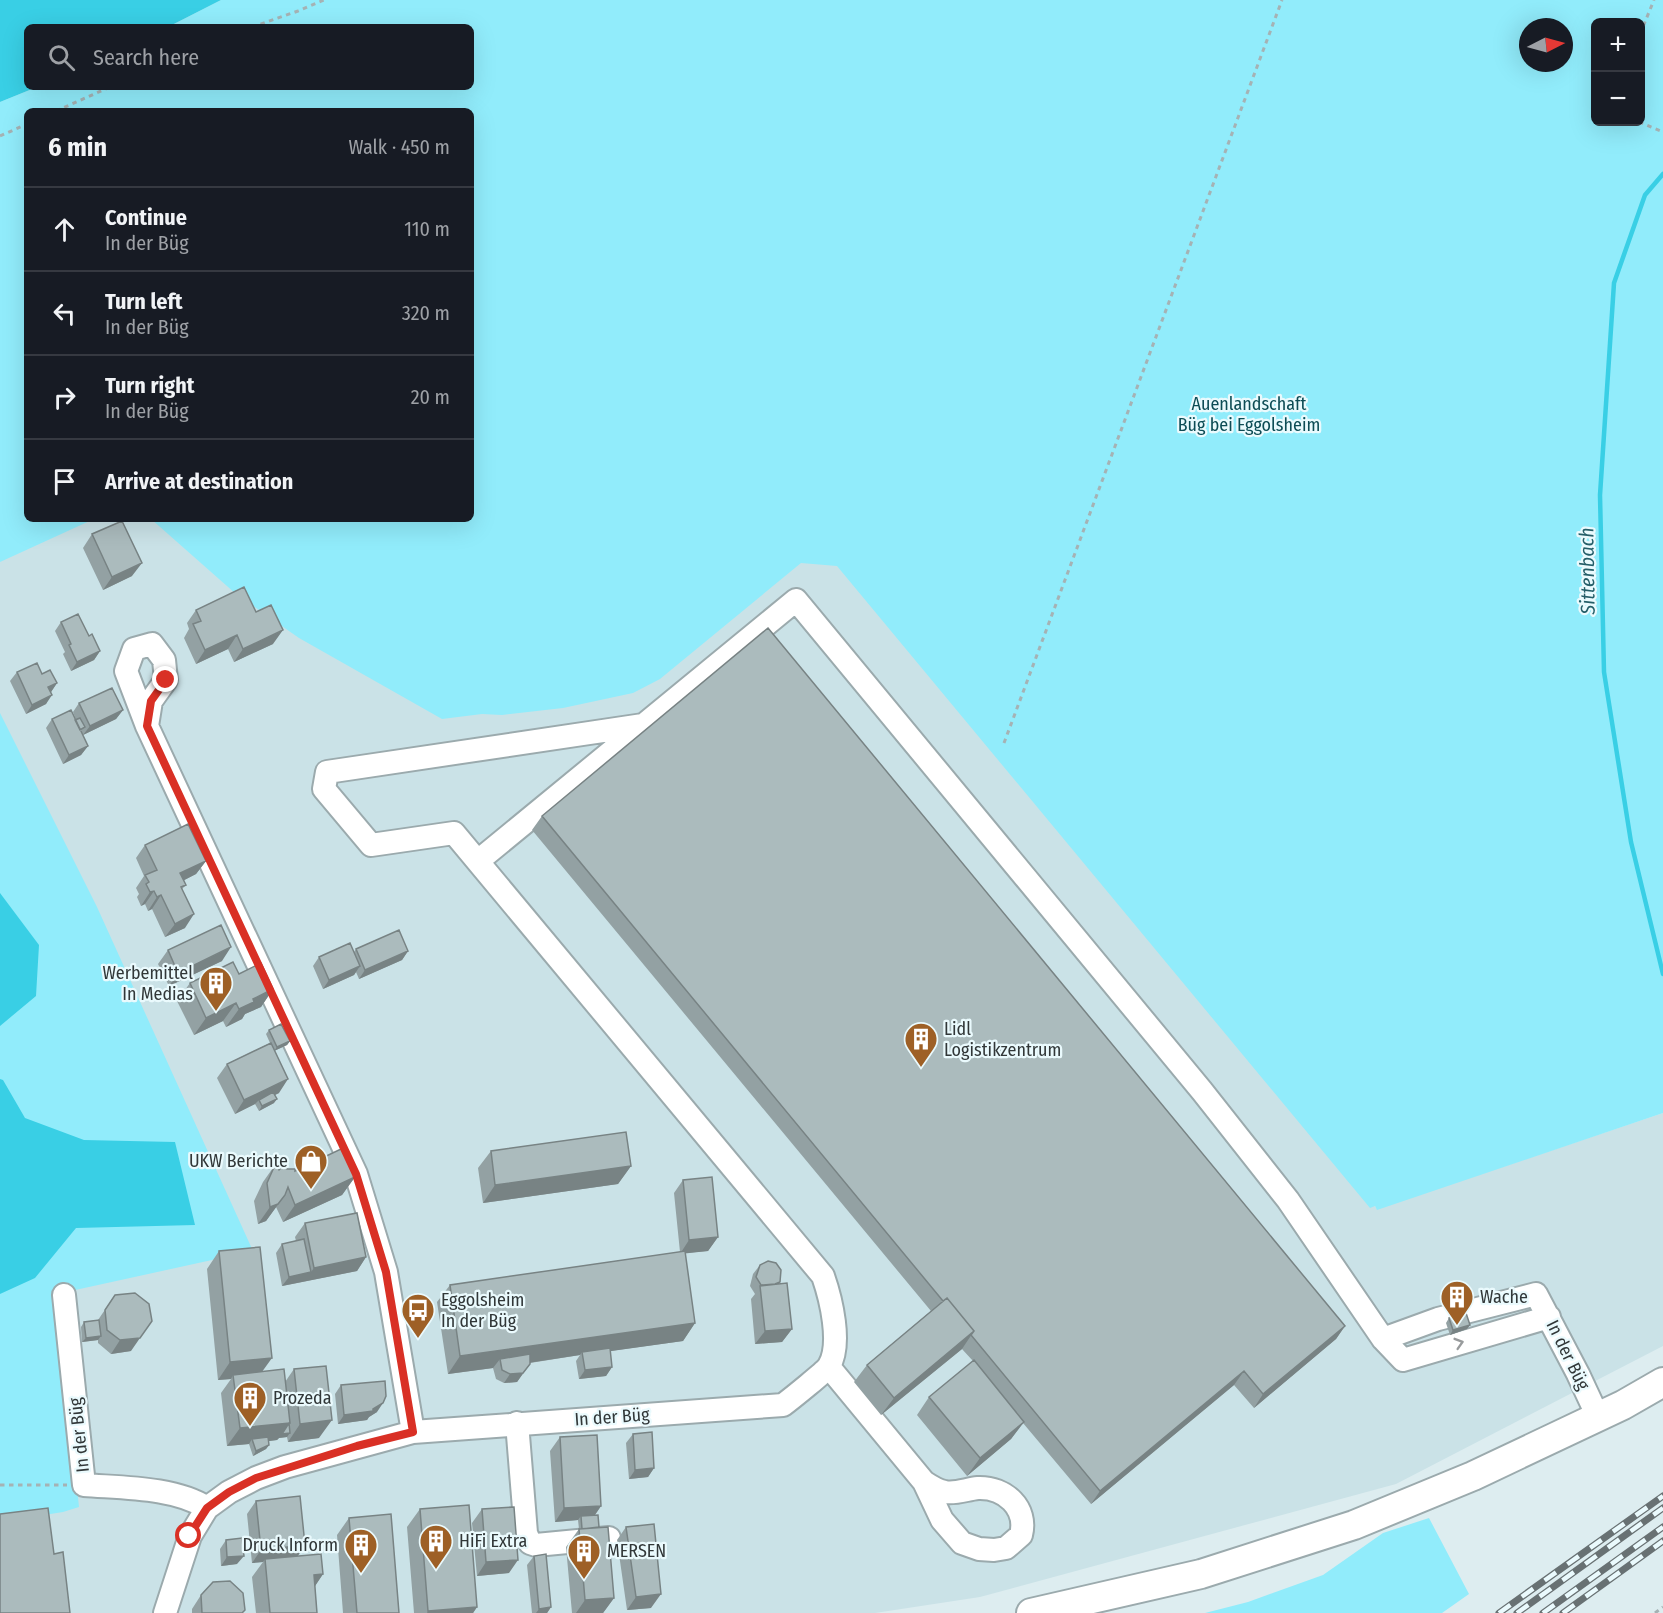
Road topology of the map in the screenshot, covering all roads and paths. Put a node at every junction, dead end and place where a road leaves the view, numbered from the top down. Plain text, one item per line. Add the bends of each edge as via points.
1 (324, 0) edge
2 (1282, 0) edge
3 (1654, 0) edge
4 (261, 24) edge
5 (1645, 24) edge
6 (103, 90) edge
7 (63, 108) edge
8 (1645, 124) edge
9 (24, 125) edge
10 (1663, 132) edge
11 (0, 136) edge
12 (147, 726) dead end
13 (643, 726) junction
14 (1004, 742) dead end
15 (478, 861) junction
16 (64, 1295) dead end
17 (1549, 1317) junction
18 (1383, 1339) junction
19 (829, 1367) junction
20 (1663, 1382) edge
21 (1598, 1417) junction
22 (517, 1423) junction
23 (413, 1432) junction
24 (924, 1482) dead end
25 (0, 1485) edge
26 (84, 1485) junction
27 (207, 1508) junction
28 (609, 1538) edge
29 (1663, 1607) edge
30 (165, 1613) edge
31 (1031, 1613) edge
32 (1655, 1613) edge

1 - 4 path
2 - 14 path
3 - 5 path
6 - 7 path
8 - 10 path
9 - 11 path
12 - 23 street via 356,1174 386,1272
13 - 15 street
13 - 15 street via 327,772 324,789 371,845 454,833
13 - 18 street via 796,600 1202,1091 1288,1200
15 - 19 street via 823,1276 834,1318
16 - 26 street, In der Büg
18 -> 17 street via 1403,1360
17 - 18 street, In der Büg via 1536,1294 1438,1319
17 - 21 street, In der Büg
19 - 22 street, In der Büg via 783,1405
19 - 24 street
20 - 21 main road
21 - 31 main road via 1412,1502 1316,1538 1201,1574
22 - 23 street, In der Büg
22 - 28 street via 530,1543
23 - 27 street, In der Büg via 276,1470 229,1492
25 - 26 path
26 - 27 street, In der Büg via 166,1494 194,1500
27 - 30 street, In der Büg via 189,1536
29 - 32 path

